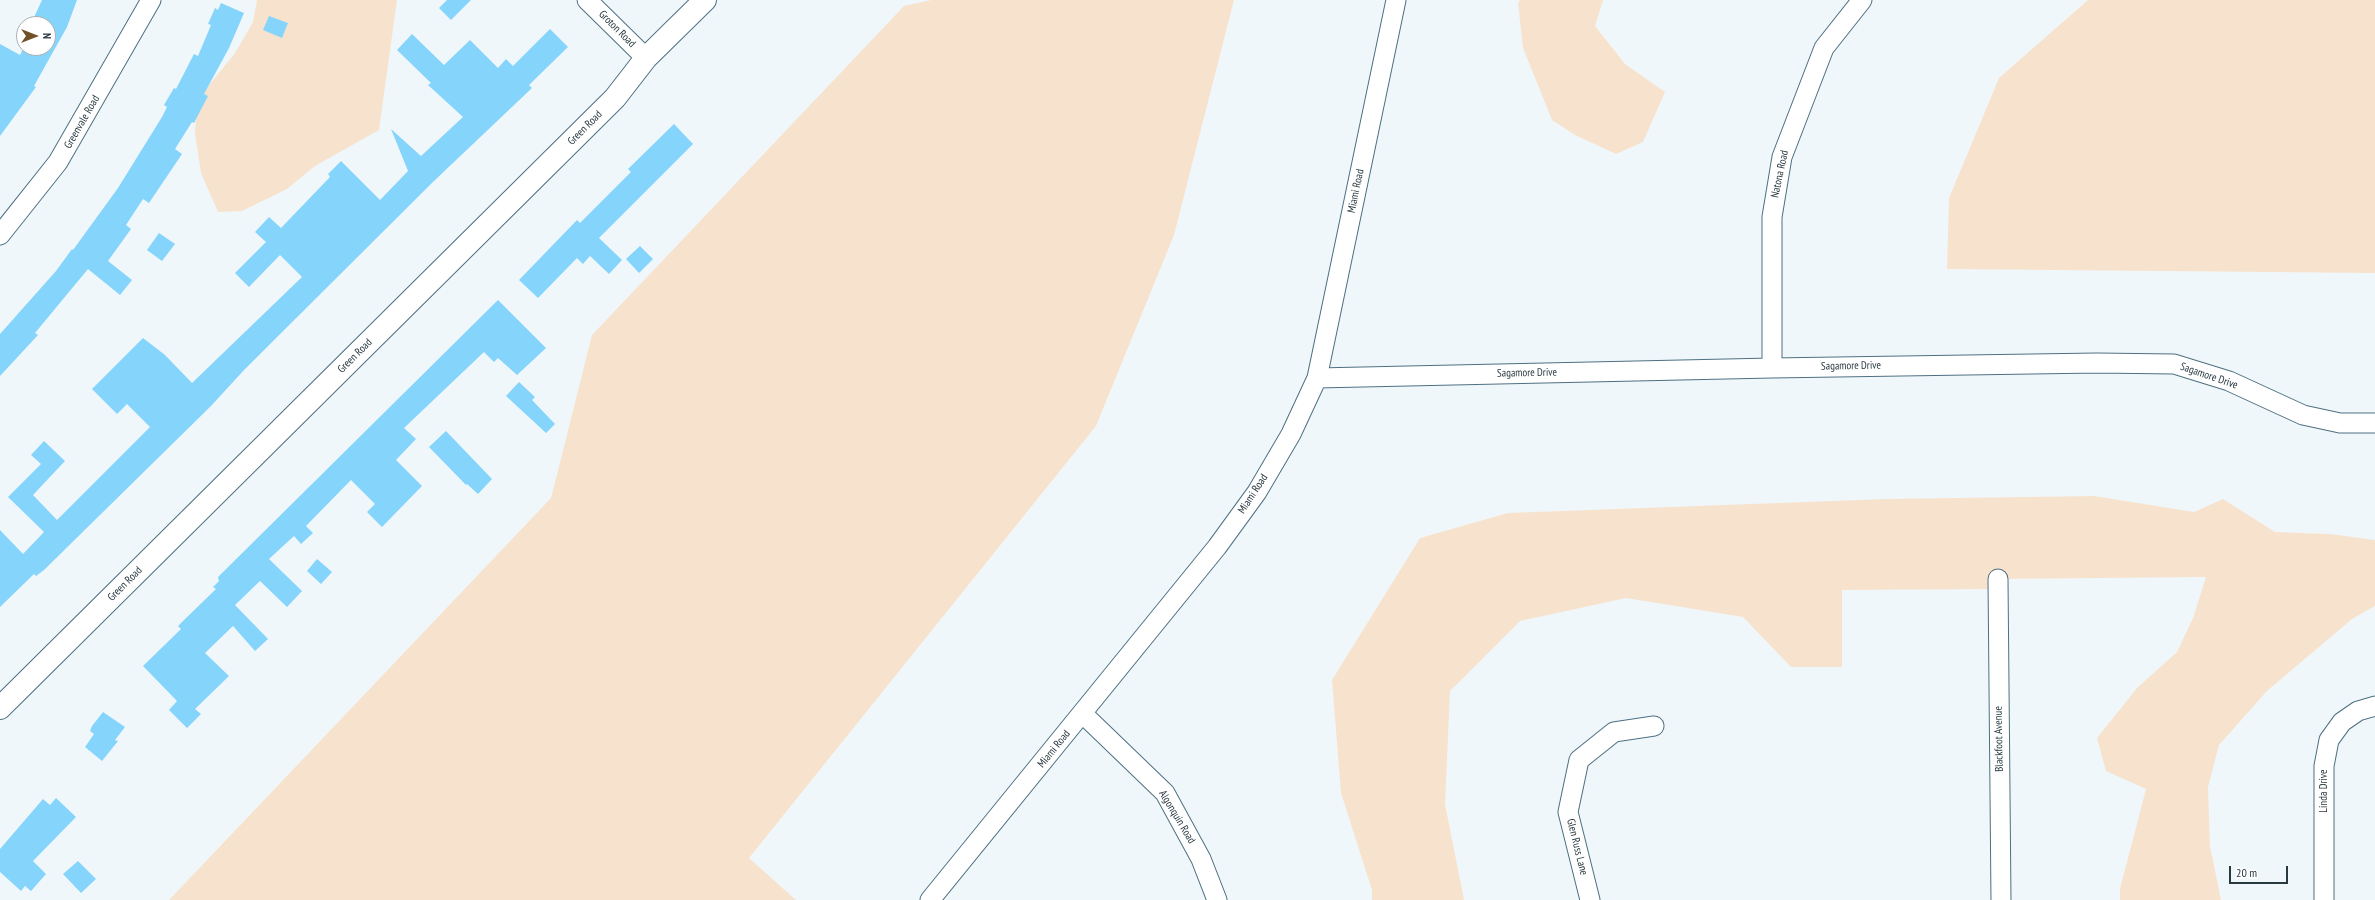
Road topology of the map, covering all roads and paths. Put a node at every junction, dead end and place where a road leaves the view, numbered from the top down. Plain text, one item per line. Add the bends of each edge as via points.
1 (151, 0) edge
2 (588, 0) edge
3 (705, 0) edge
4 (1396, 0) edge
5 (1862, 0) edge
6 (646, 58) junction
7 (0, 235) edge
8 (1772, 368) junction
9 (1317, 378) junction
10 (2375, 423) edge
11 (1998, 579) dead end
12 (2374, 706) edge
13 (0, 708) edge
14 (1083, 714) junction
15 (1654, 726) dead end
16 (930, 900) edge
17 (1217, 900) edge
18 (1590, 900) edge
19 (2001, 900) edge
20 (2324, 900) edge

1 - 7 street, Greenvale Road via 58,162
2 - 6 street, Groton Road
3 - 6 main road, Green Road
4 - 9 street, Miami Road
5 - 8 street, Natona Road via 1824,48 1782,157 1772,217
6 - 13 main road, Green Road via 616,98
8 - 9 street, Sagamore Drive
8 - 10 street, Sagamore Drive via 2174,364 2229,381 2303,416 2340,423
9 - 14 street, Miami Road via 1290,434 1257,492 1217,548
11 - 19 street, Blackfoot Avenue
12 - 20 street, Linda Drive via 2358,711 2342,722 2329,740 2324,766
14 - 16 street, Miami Road
14 - 17 street, Algonquin Road via 1165,793 1201,859
15 - 18 street, Glen Russ Lane via 1614,732 1579,760 1568,812

